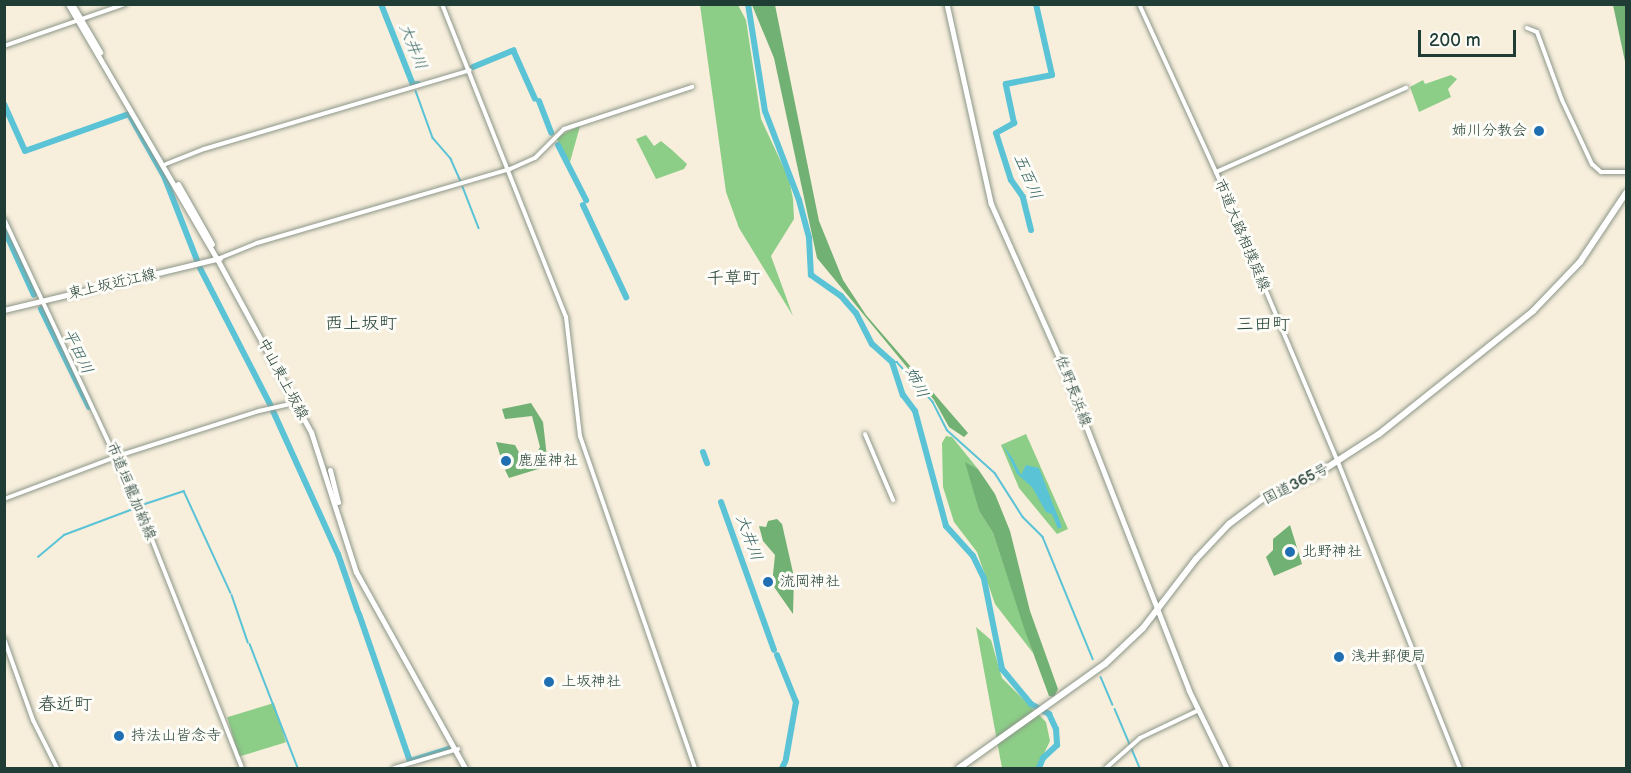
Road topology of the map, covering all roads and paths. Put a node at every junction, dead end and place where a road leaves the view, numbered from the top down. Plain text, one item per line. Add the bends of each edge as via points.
1 (70, 4) edge
2 (125, 4) edge
3 (442, 4) edge
4 (947, 4) edge
5 (1139, 4) edge
6 (79, 19) junction
7 (1527, 28) dead end
8 (4, 46) edge
9 (470, 70) junction
10 (692, 87) dead end
11 (1406, 88) dead end
12 (166, 164) junction
13 (510, 170) junction
14 (1216, 172) junction
15 (1626, 172) edge
16 (1626, 193) edge
17 (4, 219) edge
18 (218, 258) junction
19 (41, 301) junction
20 (4, 310) edge
21 (298, 403) junction
22 (865, 434) dead end
23 (117, 456) junction
24 (1338, 462) junction
25 (4, 499) edge
26 (893, 500) dead end
27 (1160, 608) junction
28 (4, 639) edge
29 (1199, 709) junction
30 (456, 750) junction
31 (57, 768) edge
32 (242, 768) edge
33 (394, 768) edge
34 (467, 768) edge
35 (695, 768) edge
36 (959, 768) edge
37 (1106, 768) edge
38 (1227, 768) edge
39 (1460, 768) edge

1 - 6 main road, 中山東上坂線
2 - 6 street
3 - 9 street
4 - 27 main road, 佐野長浜線 via 991,203 1061,361
5 - 14 street, 市道大路相撲庭線
6 - 8 street
6 - 12 main road, 中山東上坂線
6 - 18 main road, 中山東上坂線
7 - 15 street via 1537,32 1564,106 1592,164 1601,172
9 - 12 street via 204,149
9 - 13 street
10 - 13 street via 564,129 535,158
11 - 14 street
12 - 18 main road, 中山東上坂線
13 - 18 street via 257,243
13 - 35 street via 567,317 576,413 593,479 650,628
14 - 24 street, 市道大路相撲庭線
16 - 24 highway, 国道365号 via 1580,262 1545,299 1379,434
17 - 19 street, 市道垣籠加納線
18 - 19 main road, 東上坂近江線
18 - 21 main road, 中山東上坂線
19 - 20 main road, 東上坂近江線
19 - 23 street, 市道垣籠加納線
21 - 23 street via 259,411
21 - 30 main road, 中山東上坂線 via 326,460 359,572
22 - 26 street
23 - 25 street
23 - 32 street, 市道垣籠加納線
24 - 27 highway, 国道365号 via 1262,500 1230,523 1196,559
24 - 39 street, 市道大路相撲庭線
27 - 29 main road, 佐野長浜線 via 1188,690
27 - 36 highway, 国道365号 via 1105,664
28 - 31 street via 33,720
29 - 37 street via 1133,742
29 - 38 main road, 佐野長浜線
30 - 33 street
30 - 34 main road, 中山東上坂線

